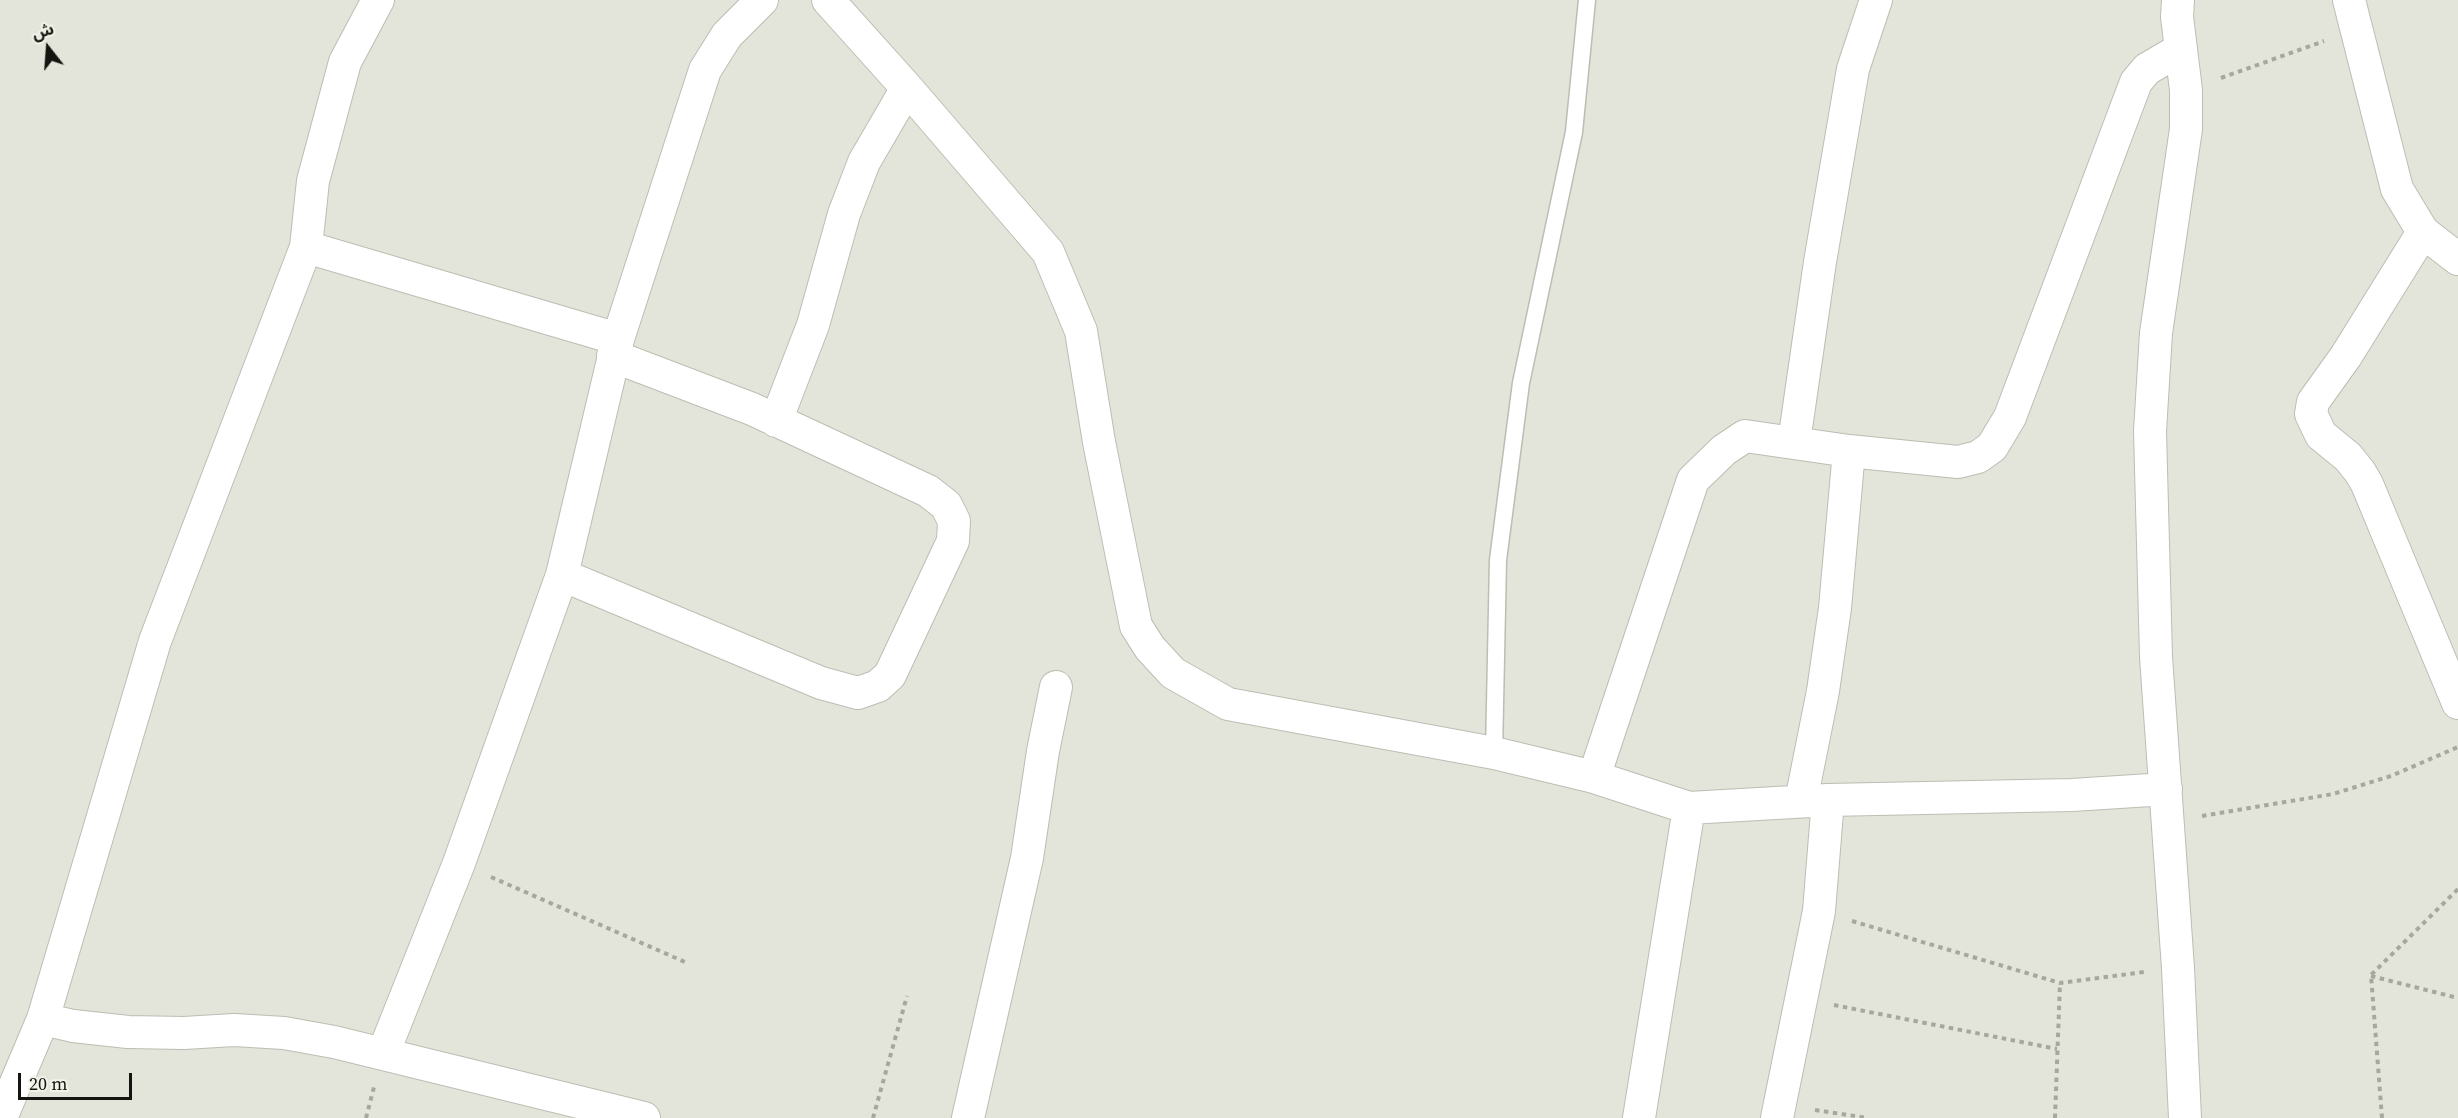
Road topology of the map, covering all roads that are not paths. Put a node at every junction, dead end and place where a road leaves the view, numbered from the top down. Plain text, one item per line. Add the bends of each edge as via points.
1 (378, 0) edge
2 (762, 0) edge
3 (828, 0) edge
4 (1587, 0) edge
5 (1876, 0) edge
6 (2178, 0) edge
7 (2349, 0) edge
8 (2181, 49) junction
9 (907, 88) junction
10 (2423, 232) junction
11 (306, 247) junction
12 (2458, 259) edge
13 (615, 348) junction
14 (776, 421) junction
15 (1794, 442) junction
16 (1849, 451) junction
17 (562, 575) junction
18 (1056, 687) dead end
19 (2458, 704) edge
20 (1494, 753) junction
21 (1594, 777) junction
22 (2166, 789) junction
23 (1815, 800) junction
24 (1689, 808) junction
25 (43, 1019) junction
26 (383, 1054) junction
27 (1778, 1111) edge
28 (1, 1118) edge
29 (644, 1118) edge
30 (968, 1118) edge
31 (1639, 1118) edge
32 (2185, 1118) edge

1 - 11 street via 345,62 339,82 313,181
2 - 13 street via 727,35 705,70
3 - 9 street
4 - 20 lane via 1574,132 1521,383 1498,561
5 - 15 street via 1853,69
6 - 8 street
7 - 10 street via 2397,189
8 - 16 street via 2147,69 2136,82 2010,417 1992,447 1978,458 1958,462
8 - 22 street via 2186,129 2156,333 2150,431 2156,657
9 - 14 street via 864,162 844,213 813,325
9 - 20 street via 1048,252 1081,331 1126,582 1136,626 1150,648 1173,673 1228,705
10 - 12 street
10 - 19 street via 2313,402 2311,414 2321,435 2348,457 2367,484
11 - 13 street
11 - 25 street via 155,641
13 - 14 street
13 - 17 street
14 - 17 street via 928,491 946,505 954,521 953,541 890,675 878,686 858,693 820,684
15 - 16 street
15 - 21 street via 1745,436 1693,480
16 - 23 street
17 - 26 street via 459,863
18 - 30 street via 1027,858
20 - 21 street
21 - 24 street
22 - 23 street via 2072,795
22 - 32 street
23 - 24 street
23 - 27 street via 1819,911
24 - 31 street
25 - 26 street via 128,1032 284,1033
25 - 28 street
26 - 29 street

